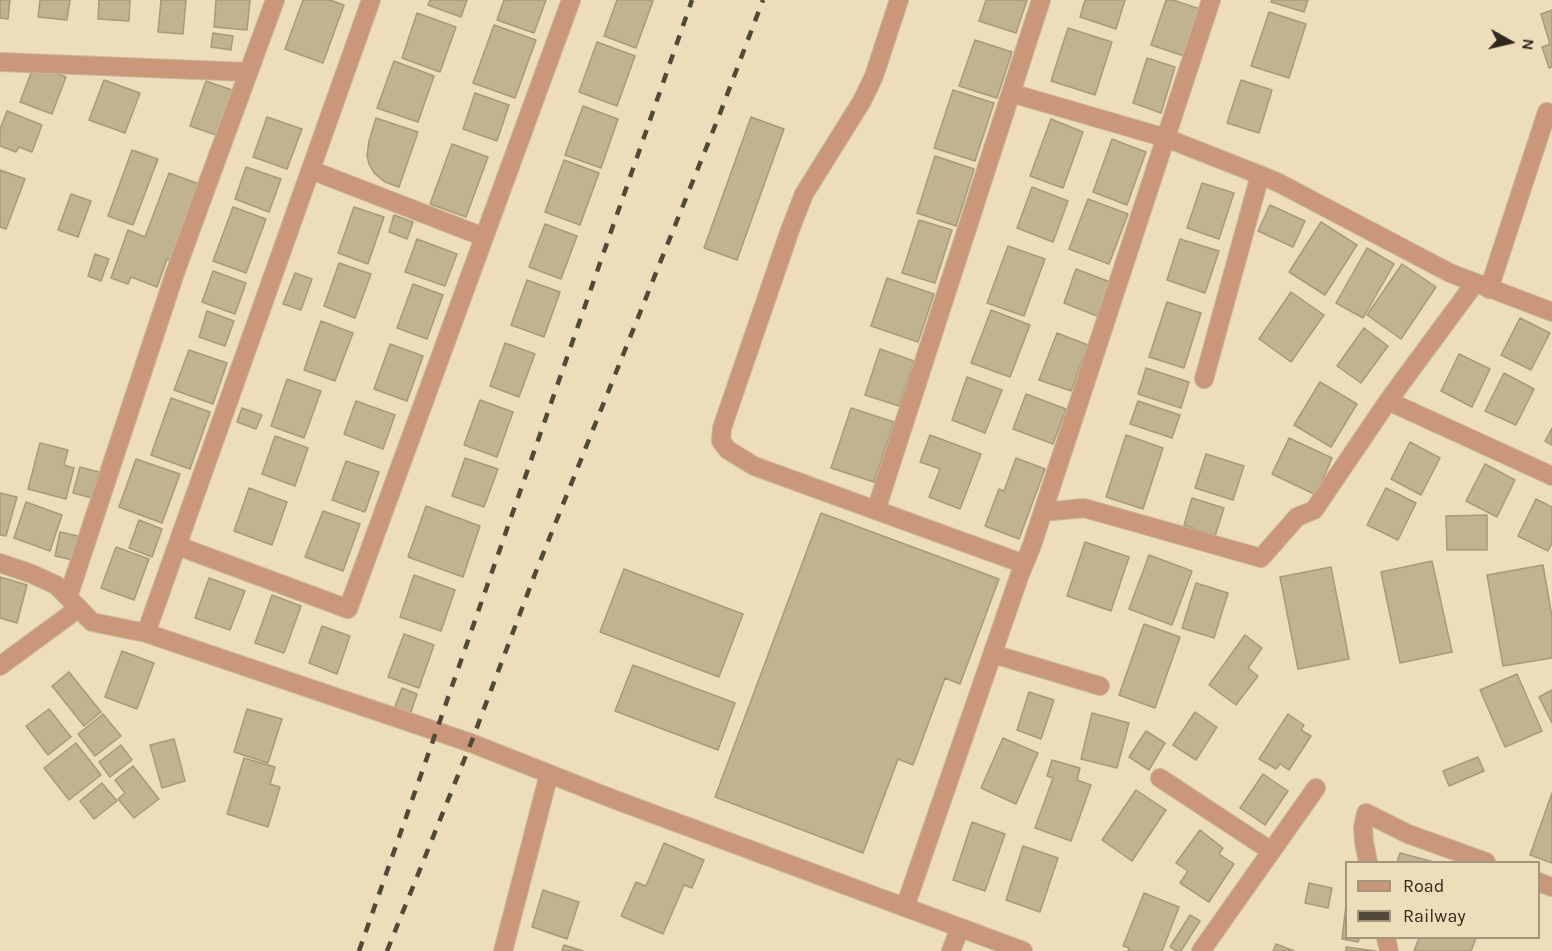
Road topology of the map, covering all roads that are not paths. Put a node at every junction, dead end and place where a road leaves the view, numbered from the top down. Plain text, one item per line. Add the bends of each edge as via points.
1 (275, 0) edge
2 (371, 0) edge
3 (571, 0) edge
4 (899, 0) edge
5 (1041, 0) edge
6 (1211, 0) edge
7 (0, 62) edge
8 (248, 72) junction
9 (1011, 93) junction
10 (1546, 112) dead end
11 (1166, 138) junction
12 (311, 170) junction
13 (1260, 175) junction
14 (484, 237) junction
15 (1482, 286) junction
16 (1552, 312) edge
17 (1204, 379) dead end
18 (1388, 401) junction
19 (1552, 476) edge
20 (876, 510) junction
21 (1043, 512) junction
22 (178, 546) junction
23 (0, 563) edge
24 (1024, 564) junction
25 (73, 603) junction
26 (146, 633) junction
27 (993, 654) junction
28 (0, 666) edge
29 (1100, 686) dead end
30 (549, 774) junction
31 (1160, 778) dead end
32 (1316, 788) dead end
33 (1271, 851) junction
34 (1368, 861) edge
35 (1483, 861) edge
36 (905, 907) junction
37 (960, 928) junction
38 (503, 951) edge
39 (951, 951) edge
40 (1023, 951) edge
41 (1201, 951) edge

1 - 8 street
2 - 12 street
3 - 14 street
4 - 20 street via 862,101 804,194 722,428 721,441 754,466
5 - 9 street
6 - 11 street
7 - 8 street
8 - 25 street via 176,270
9 - 11 street
9 - 20 street
10 - 15 street
11 - 13 street
11 - 21 street
12 - 14 street
12 - 22 street
13 - 15 street
13 - 17 street
14 - 22 street via 348,609
15 - 16 street
15 - 18 street
18 - 19 street
18 - 21 street via 1314,510 1297,517 1261,558 1084,508
20 - 24 street
21 - 24 street
22 - 26 street
23 - 25 street via 56,585
24 - 27 street
25 - 26 street via 92,622
25 - 28 street
26 - 30 street via 471,743
27 - 29 street
27 - 36 street
30 - 36 street
30 - 38 street
31 - 33 street
32 - 33 street
33 - 41 street
34 - 35 street via 1363,828 1366,813 1408,834
36 - 37 street
37 - 39 street
37 - 40 street

